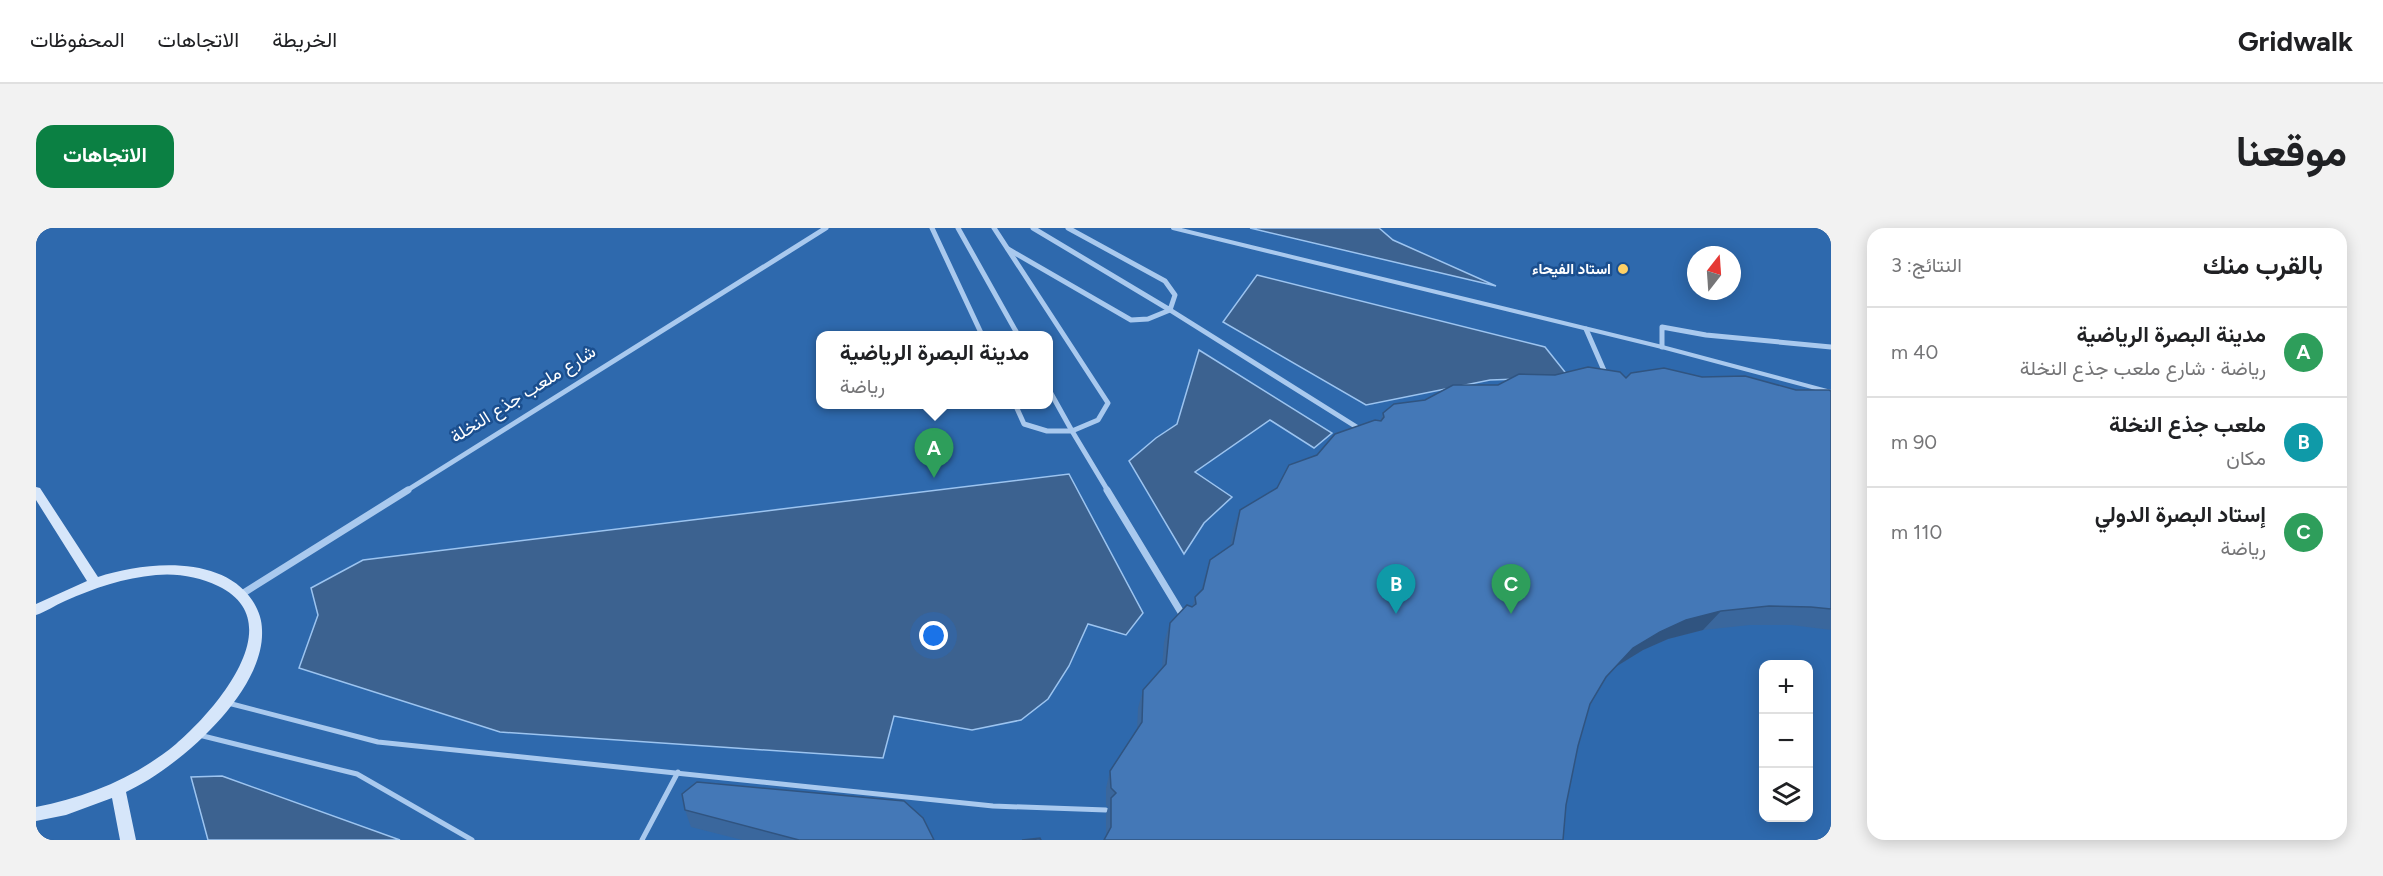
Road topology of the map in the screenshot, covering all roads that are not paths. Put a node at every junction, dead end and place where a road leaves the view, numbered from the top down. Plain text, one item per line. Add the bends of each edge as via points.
1 (826, 228) edge
2 (932, 228) edge
3 (958, 228) edge
4 (994, 228) edge
5 (1033, 228) edge
6 (1068, 228) edge
7 (1173, 228) edge
8 (1008, 249) junction
9 (1170, 310) junction
10 (1586, 329) junction
11 (980, 331) edge
12 (1015, 331) edge
13 (1662, 347) junction
14 (1831, 347) edge
15 (1609, 381) edge
16 (1831, 392) edge
17 (1053, 397) edge
18 (1017, 409) edge
19 (1072, 430) junction
20 (1371, 436) edge
21 (36, 491) edge
22 (95, 583) junction
23 (242, 594) junction
24 (36, 610) edge
25 (1185, 620) edge
26 (228, 703) junction
27 (199, 735) junction
28 (678, 772) junction
29 (118, 789) junction
30 (1106, 810) dead end
31 (36, 814) edge
32 (128, 840) edge
33 (472, 840) edge
34 (642, 840) edge

1 - 23 street, شارع ملعب جذع النخلة
2 - 11 street
3 - 12 street
4 - 8 street
5 - 9 street
6 - 9 street via 1164,281 1175,295
7 - 10 lane
8 - 9 street via 1131,320 1148,319
8 - 19 street via 1108,404 1098,420
9 - 20 street
10 - 13 lane
10 - 15 street
13 - 14 street via 1662,327
13 - 16 lane
17 - 19 street
18 - 19 street via 1024,424 1047,431
19 - 25 street
21 - 22 street
22 - 23 street via 141,572 182,570 217,577
22 - 24 street
23 - 26 street via 256,623 251,660
26 - 27 street
26 - 28 lane via 378,742
27 - 29 street via 161,764
27 - 33 lane via 357,774
28 - 30 lane via 993,806
28 - 34 lane
29 - 31 street via 83,803
29 - 32 street

